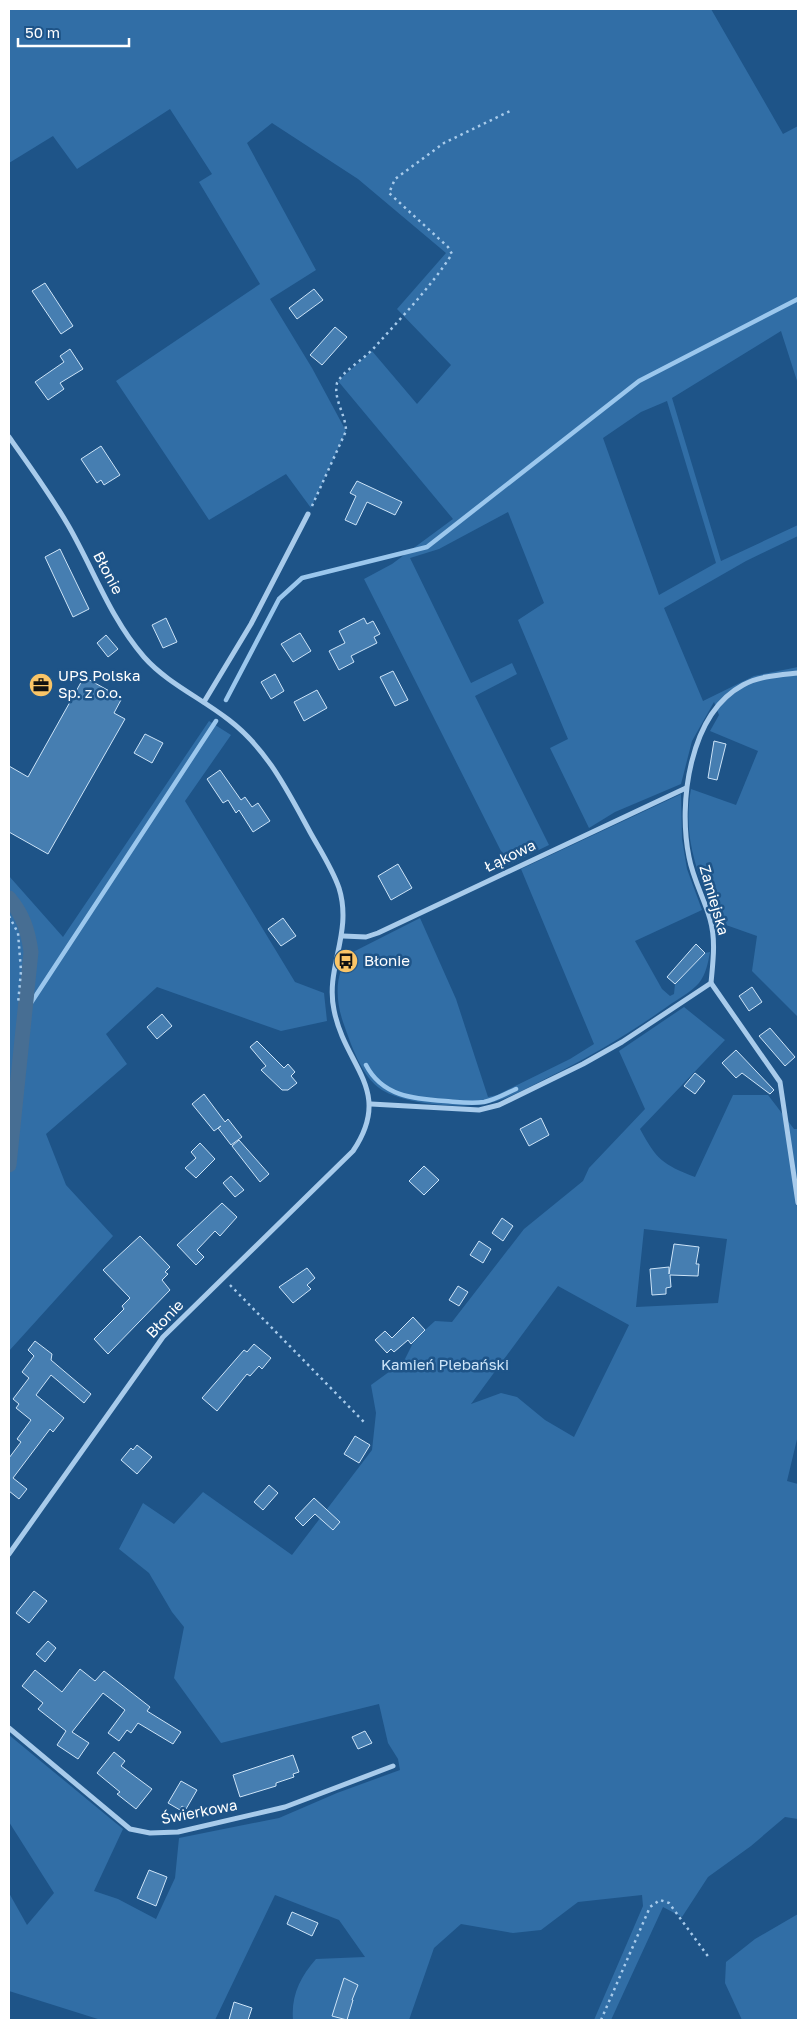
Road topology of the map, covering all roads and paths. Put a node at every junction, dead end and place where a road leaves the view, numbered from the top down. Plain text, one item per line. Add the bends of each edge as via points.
1 (510, 111) dead end
2 (9, 437) edge
3 (308, 514) joint
4 (798, 672) edge
5 (204, 702) junction
6 (686, 788) junction
7 (9, 916) edge
8 (343, 936) junction
9 (711, 983) junction
10 (18, 1004) dead end
11 (371, 1104) junction
12 (798, 1204) edge
13 (224, 1279) junction
14 (364, 1422) dead end
15 (9, 1554) edge
16 (9, 1728) edge
17 (393, 1766) dead end
18 (710, 1959) dead end
19 (601, 2020) edge

1 - 3 path via 444,143 395,179 389,193 452,254 372,350 338,381 338,402 346,421 346,431
2 - 5 street, Błonie via 68,525 134,644 164,676
3 - 5 street via 251,624
4 - 6 street, Zamiejska via 749,682 725,698 700,738
5 - 8 street, Błonie via 247,735 280,778 338,887 343,902
6 - 8 street, Łąkowa via 378,933
6 - 9 street, Zamiejska via 689,859 713,935
7 - 10 path via 18,933 21,971
8 - 11 street, Błonie via 332,985 334,1011
9 - 11 street via 622,1042 500,1106 479,1110
9 - 12 street via 780,1082
11 - 13 street, Błonie via 366,1129 353,1151
13 - 14 path
13 - 15 street, Błonie via 162,1338
16 - 17 street, Świerkowa via 130,1829 150,1833 178,1832 285,1807
18 - 19 path via 669,1903 660,1900 650,1907

